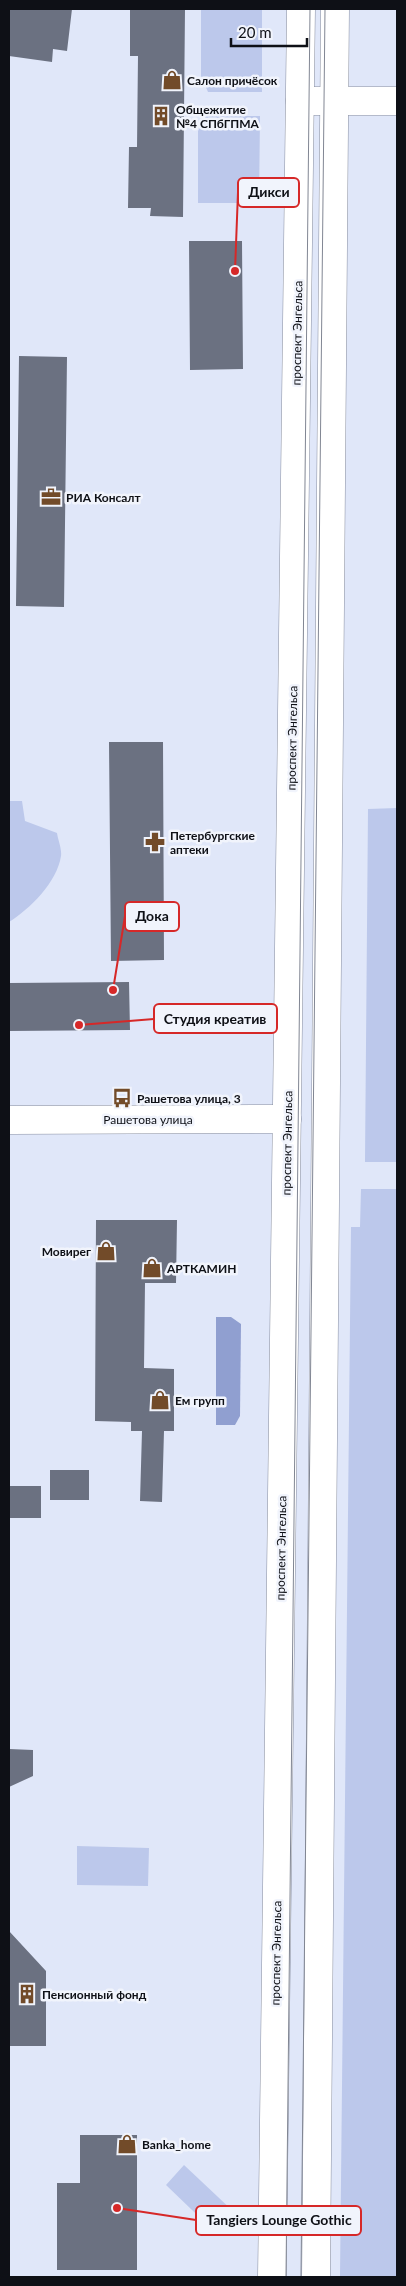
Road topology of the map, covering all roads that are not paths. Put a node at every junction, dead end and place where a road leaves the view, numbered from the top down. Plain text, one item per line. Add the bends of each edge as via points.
1 (302, 9) edge
2 (335, 9) edge
3 (300, 101) junction
4 (334, 101) junction
5 (397, 101) edge
6 (287, 1119) junction
7 (326, 1119) junction
8 (9, 1120) edge
9 (272, 2277) edge
10 (316, 2277) edge

1 - 3 main road, проспект Энгельса
2 - 4 main road
3 - 4 main road
3 - 6 main road, проспект Энгельса
4 - 5 main road
4 - 7 main road
6 - 7 main road, Рашетова улица
6 - 8 main road, Рашетова улица
6 - 9 main road, проспект Энгельса
7 - 10 main road

